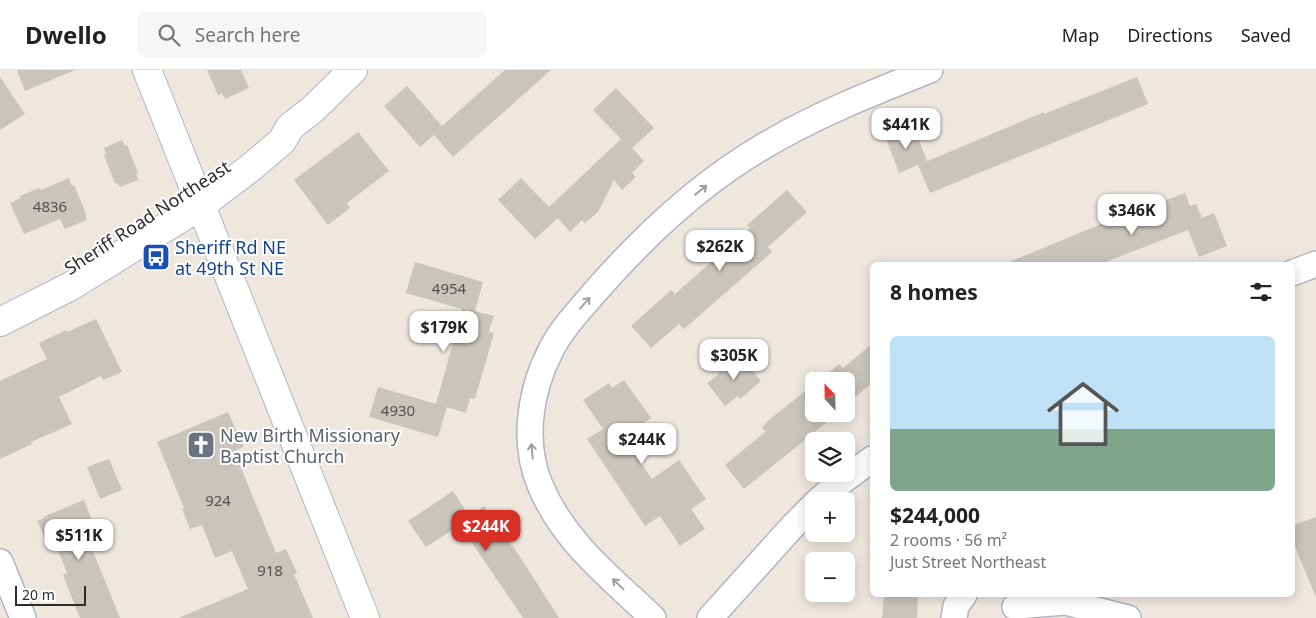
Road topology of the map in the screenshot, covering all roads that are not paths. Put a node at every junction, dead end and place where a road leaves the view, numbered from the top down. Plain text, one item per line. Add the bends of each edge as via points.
1 (147, 70) edge
2 (353, 70) edge
3 (930, 70) edge
4 (197, 197) junction
5 (1316, 264) edge
6 (1295, 272) edge
7 (0, 302) edge
8 (0, 322) edge
9 (870, 460) edge
10 (828, 492) edge
11 (805, 514) edge
12 (0, 562) edge
13 (963, 597) edge
14 (1013, 607) edge
15 (23, 618) edge
16 (365, 618) edge
17 (653, 618) edge
18 (710, 618) edge
19 (954, 618) edge
20 (1128, 618) edge

1 - 4 main road
2 - 4 main road, Sheriff Road Northeast via 313,109 290,127 274,131
17 -> 3 street via 578,546 556,517 540,484 532,454 530,424 534,393 552,349 568,323 621,262 722,173 816,118
4 - 7 main road, Sheriff Road Northeast
4 - 8 main road, Sheriff Road Northeast via 70,286
4 - 16 main road
5 - 6 street
9 - 10 street
11 - 18 street
12 - 15 street
13 - 19 street via 956,606
14 - 20 street via 1065,602

